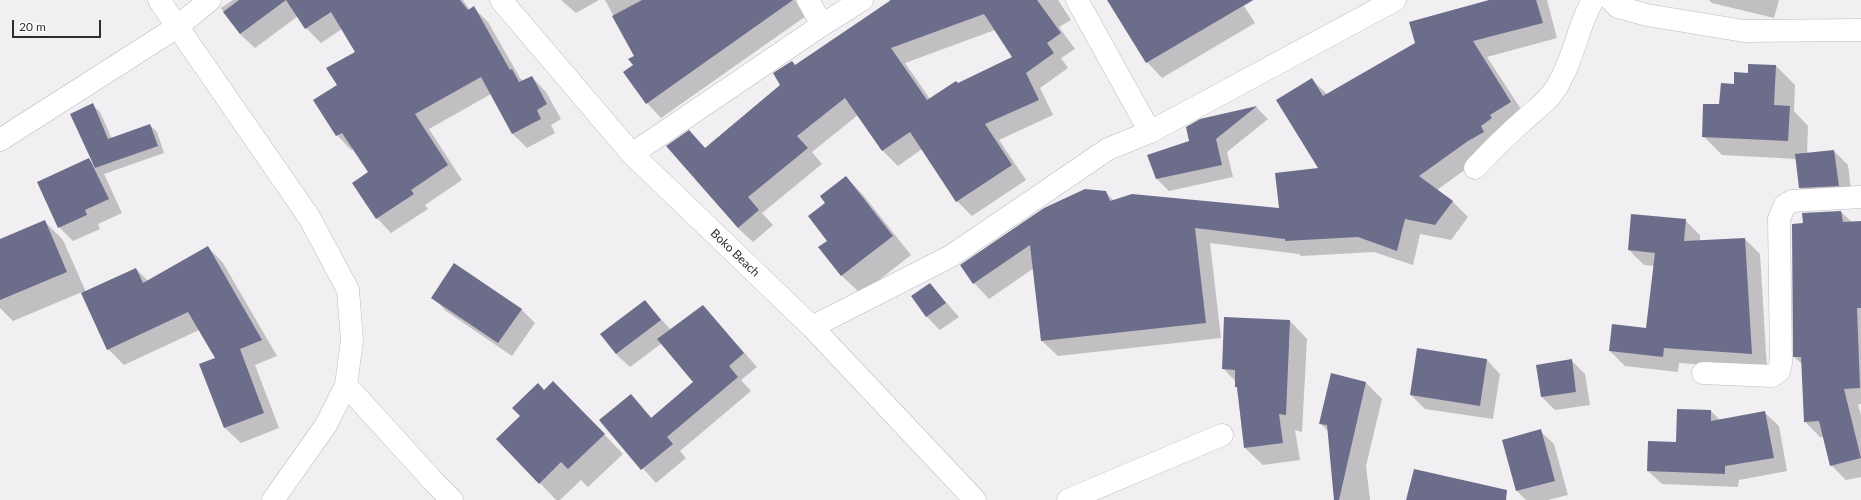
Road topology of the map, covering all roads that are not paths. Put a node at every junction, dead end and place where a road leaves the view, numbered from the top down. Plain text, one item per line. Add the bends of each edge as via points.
1 (159, 0) edge
2 (210, 0) edge
3 (501, 0) edge
4 (808, 0) edge
5 (862, 0) edge
6 (1077, 0) edge
7 (1395, 0) edge
8 (1593, 0) edge
9 (1611, 0) edge
10 (822, 25) junction
11 (177, 27) junction
12 (1861, 30) edge
13 (1150, 132) junction
14 (0, 140) edge
15 (632, 154) junction
16 (1475, 168) dead end
17 (1861, 197) edge
18 (812, 327) junction
19 (1703, 373) dead end
20 (346, 385) junction
21 (1222, 435) dead end
22 (273, 500) edge
23 (452, 500) edge
24 (975, 500) edge
25 (1068, 500) edge

1 - 11 street
2 - 11 street
3 - 15 street, Boko Beach
4 - 10 street
5 - 10 street
6 - 13 street
7 - 13 street
8 - 16 street via 1578,31 1562,79 1549,99
9 - 12 street via 1618,7 1647,15 1744,31
10 - 15 street
11 - 14 street
11 - 20 street via 309,216 348,290 352,340
13 - 18 street via 1108,149 951,256
15 - 18 street, Boko Beach
17 - 19 street via 1792,200 1786,205 1779,219 1781,363 1778,371 1772,376
18 - 24 street, Boko Beach
20 - 22 street via 326,425
20 - 23 street
21 - 25 street

